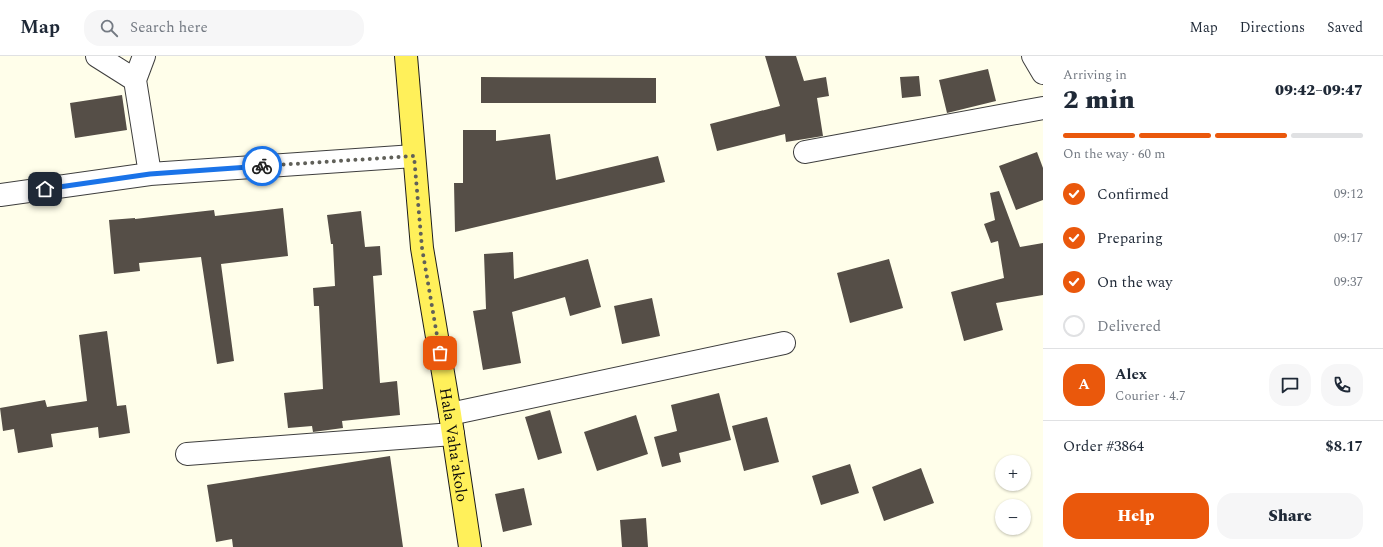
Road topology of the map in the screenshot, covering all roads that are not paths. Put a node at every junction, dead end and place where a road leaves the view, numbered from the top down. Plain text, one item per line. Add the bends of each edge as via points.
1 (97, 56) edge
2 (144, 56) edge
3 (406, 56) edge
4 (1033, 56) edge
5 (1043, 73) edge
6 (135, 80) junction
7 (1043, 108) edge
8 (805, 152) dead end
9 (414, 156) junction
10 (150, 174) junction
11 (0, 195) edge
12 (784, 343) dead end
13 (451, 424) junction
14 (188, 454) dead end
15 (470, 547) edge

1 - 6 street
2 - 6 street
3 - 9 main road, Hala Vaha'akolo
4 - 5 street
6 - 10 street
7 - 8 street
9 - 10 street
9 - 13 main road, Hala Vaha'akolo via 422,248
10 - 11 street
12 - 13 street
13 - 14 street
13 - 15 main road, Hala Vaha'akolo

